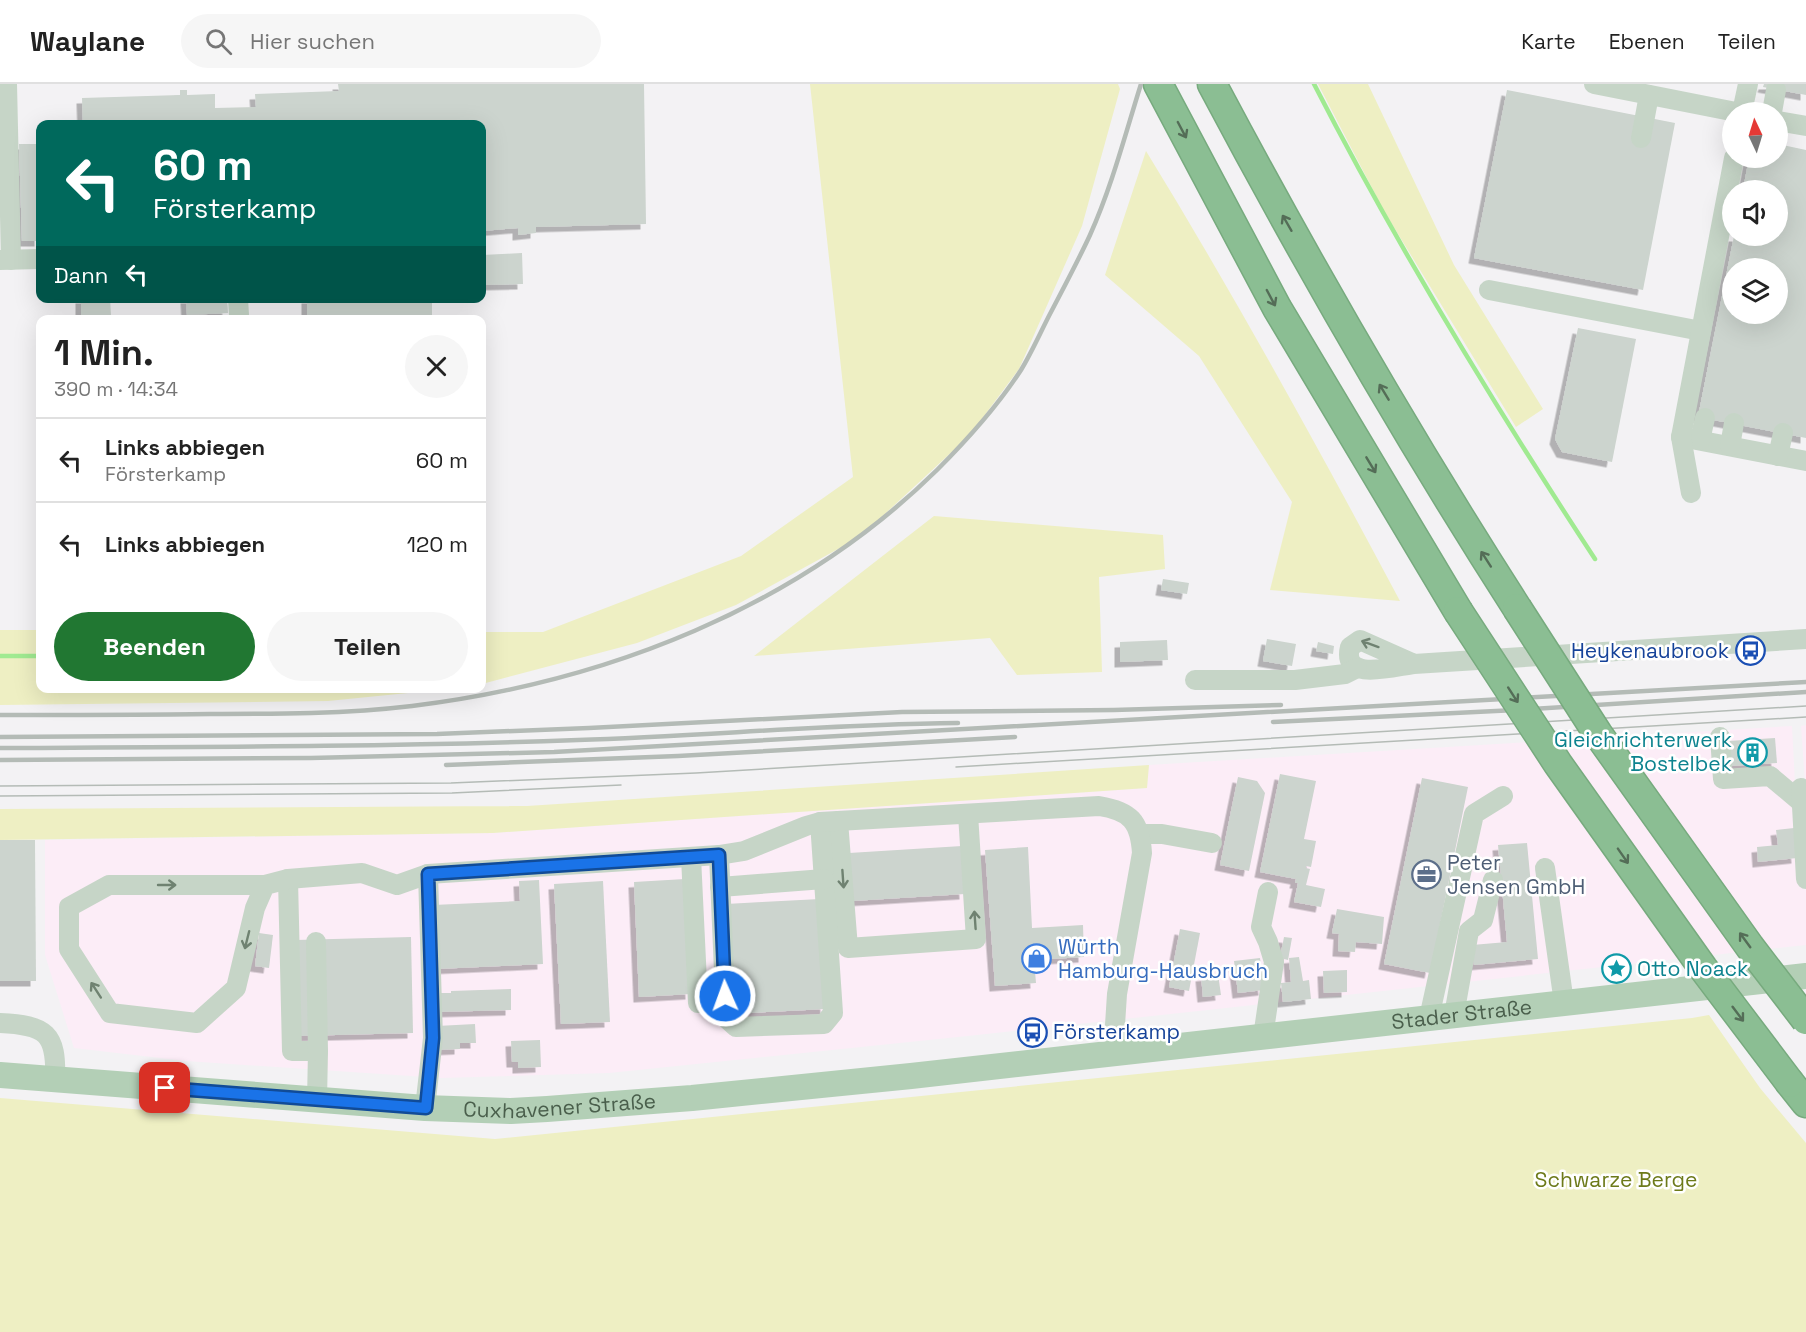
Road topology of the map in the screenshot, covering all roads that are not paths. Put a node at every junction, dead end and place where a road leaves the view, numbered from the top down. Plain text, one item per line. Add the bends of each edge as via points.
1 (7, 84) edge
2 (1212, 84) edge
3 (1594, 84) edge
4 (1748, 84) edge
5 (1158, 86) edge
6 (1776, 90) dead end
7 (1648, 95) junction
8 (1744, 102) edge
9 (1774, 102) edge
10 (1722, 109) edge
11 (1788, 123) edge
12 (1806, 126) edge
13 (1641, 138) dead end
14 (1732, 168) edge
15 (36, 259) edge
16 (5, 260) edge
17 (1489, 290) dead end
18 (1701, 331) junction
19 (1705, 418) dead end
20 (1734, 423) dead end
21 (1783, 433) dead end
22 (1681, 436) junction
23 (1700, 440) junction
24 (1730, 446) junction
25 (1778, 456) junction
26 (1806, 461) edge
27 (1691, 493) dead end
28 (1806, 639) edge
29 (1414, 664) junction
30 (1357, 668) junction
31 (1195, 680) dead end
32 (1720, 737) dead end
33 (1503, 796) dead end
34 (1802, 801) edge
35 (968, 814) junction
36 (829, 821) junction
37 (1140, 834) junction
38 (1212, 843) dead end
39 (719, 855) junction
40 (691, 857) junction
41 (1545, 868) dead end
42 (428, 874) junction
43 (288, 879) junction
44 (824, 879) junction
45 (1806, 879) edge
46 (1492, 880) dead end
47 (265, 885) junction
48 (720, 886) junction
49 (1268, 892) dead end
50 (316, 942) dead end
51 (1806, 976) edge
52 (698, 1003) dead end
53 (1564, 1003) junction
54 (1442, 1016) junction
55 (1806, 1020) edge
56 (0, 1023) edge
57 (1263, 1037) junction
58 (318, 1051) junction
59 (1118, 1053) junction
60 (0, 1076) edge
61 (55, 1080) junction
62 (1798, 1093) edge
63 (317, 1100) junction
64 (426, 1108) junction

1 - 16 street
55 -> 2 highway, bridge via 1598,734 1465,527 1380,386
3 - 7 street
4 - 8 street
5 -> 62 highway, bridge via 1277,308 1458,611 1558,764
6 - 9 street
7 - 10 street
7 - 13 street
11 - 12 street
14 - 18 street
15 - 16 street
17 - 18 street
18 - 22 street
19 - 23 street
20 - 24 street
21 - 25 street
22 - 23 street
22 - 27 street
23 - 24 street
24 - 25 street
25 - 26 street
28 - 29 street
29 - 30 street
29 -> 30 street via 1360,640 1348,653
30 - 31 street via 1345,674 1295,680
32 - 34 street via 1723,779 1770,776
33 - 54 street via 1474,814
34 - 45 street
35 - 36 street
36 -> 35 street via 848,948 976,939
35 - 37 street via 1099,806 1118,809 1129,816
36 - 39 street via 744,851
36 - 44 street
37 - 38 street
37 - 59 street via 1142,853 1115,1010
39 - 40 street
39 - 48 street
40 - 42 street
40 - 52 street
41 - 53 street
42 - 43 street via 397,885 362,873
42 - 64 street via 433,1038
43 - 47 street
43 - 58 street via 292,1051
44 - 48 street
44 - 48 street via 833,1013 824,1024 736,1027 726,1018
46 - 54 street via 1483,920 1469,931
47 -> 47 street via 255,908 236,988 198,1023 111,1013 69,949 69,907 109,885
49 - 57 street via 1261,927 1274,962
50 - 58 street
51 - 53 main road, Stader Straße
53 - 54 main road, Stader Straße
54 - 57 main road, Stader Straße
56 - 61 street via 22,1025 45,1034 55,1050
57 - 59 main road, Stader Straße
58 - 63 street
59 - 64 main road, Cuxhavener Straße via 599,1106 511,1111
60 - 61 main road, Cuxhavener Straße
61 - 63 main road, Cuxhavener Straße
63 - 64 main road, Cuxhavener Straße

